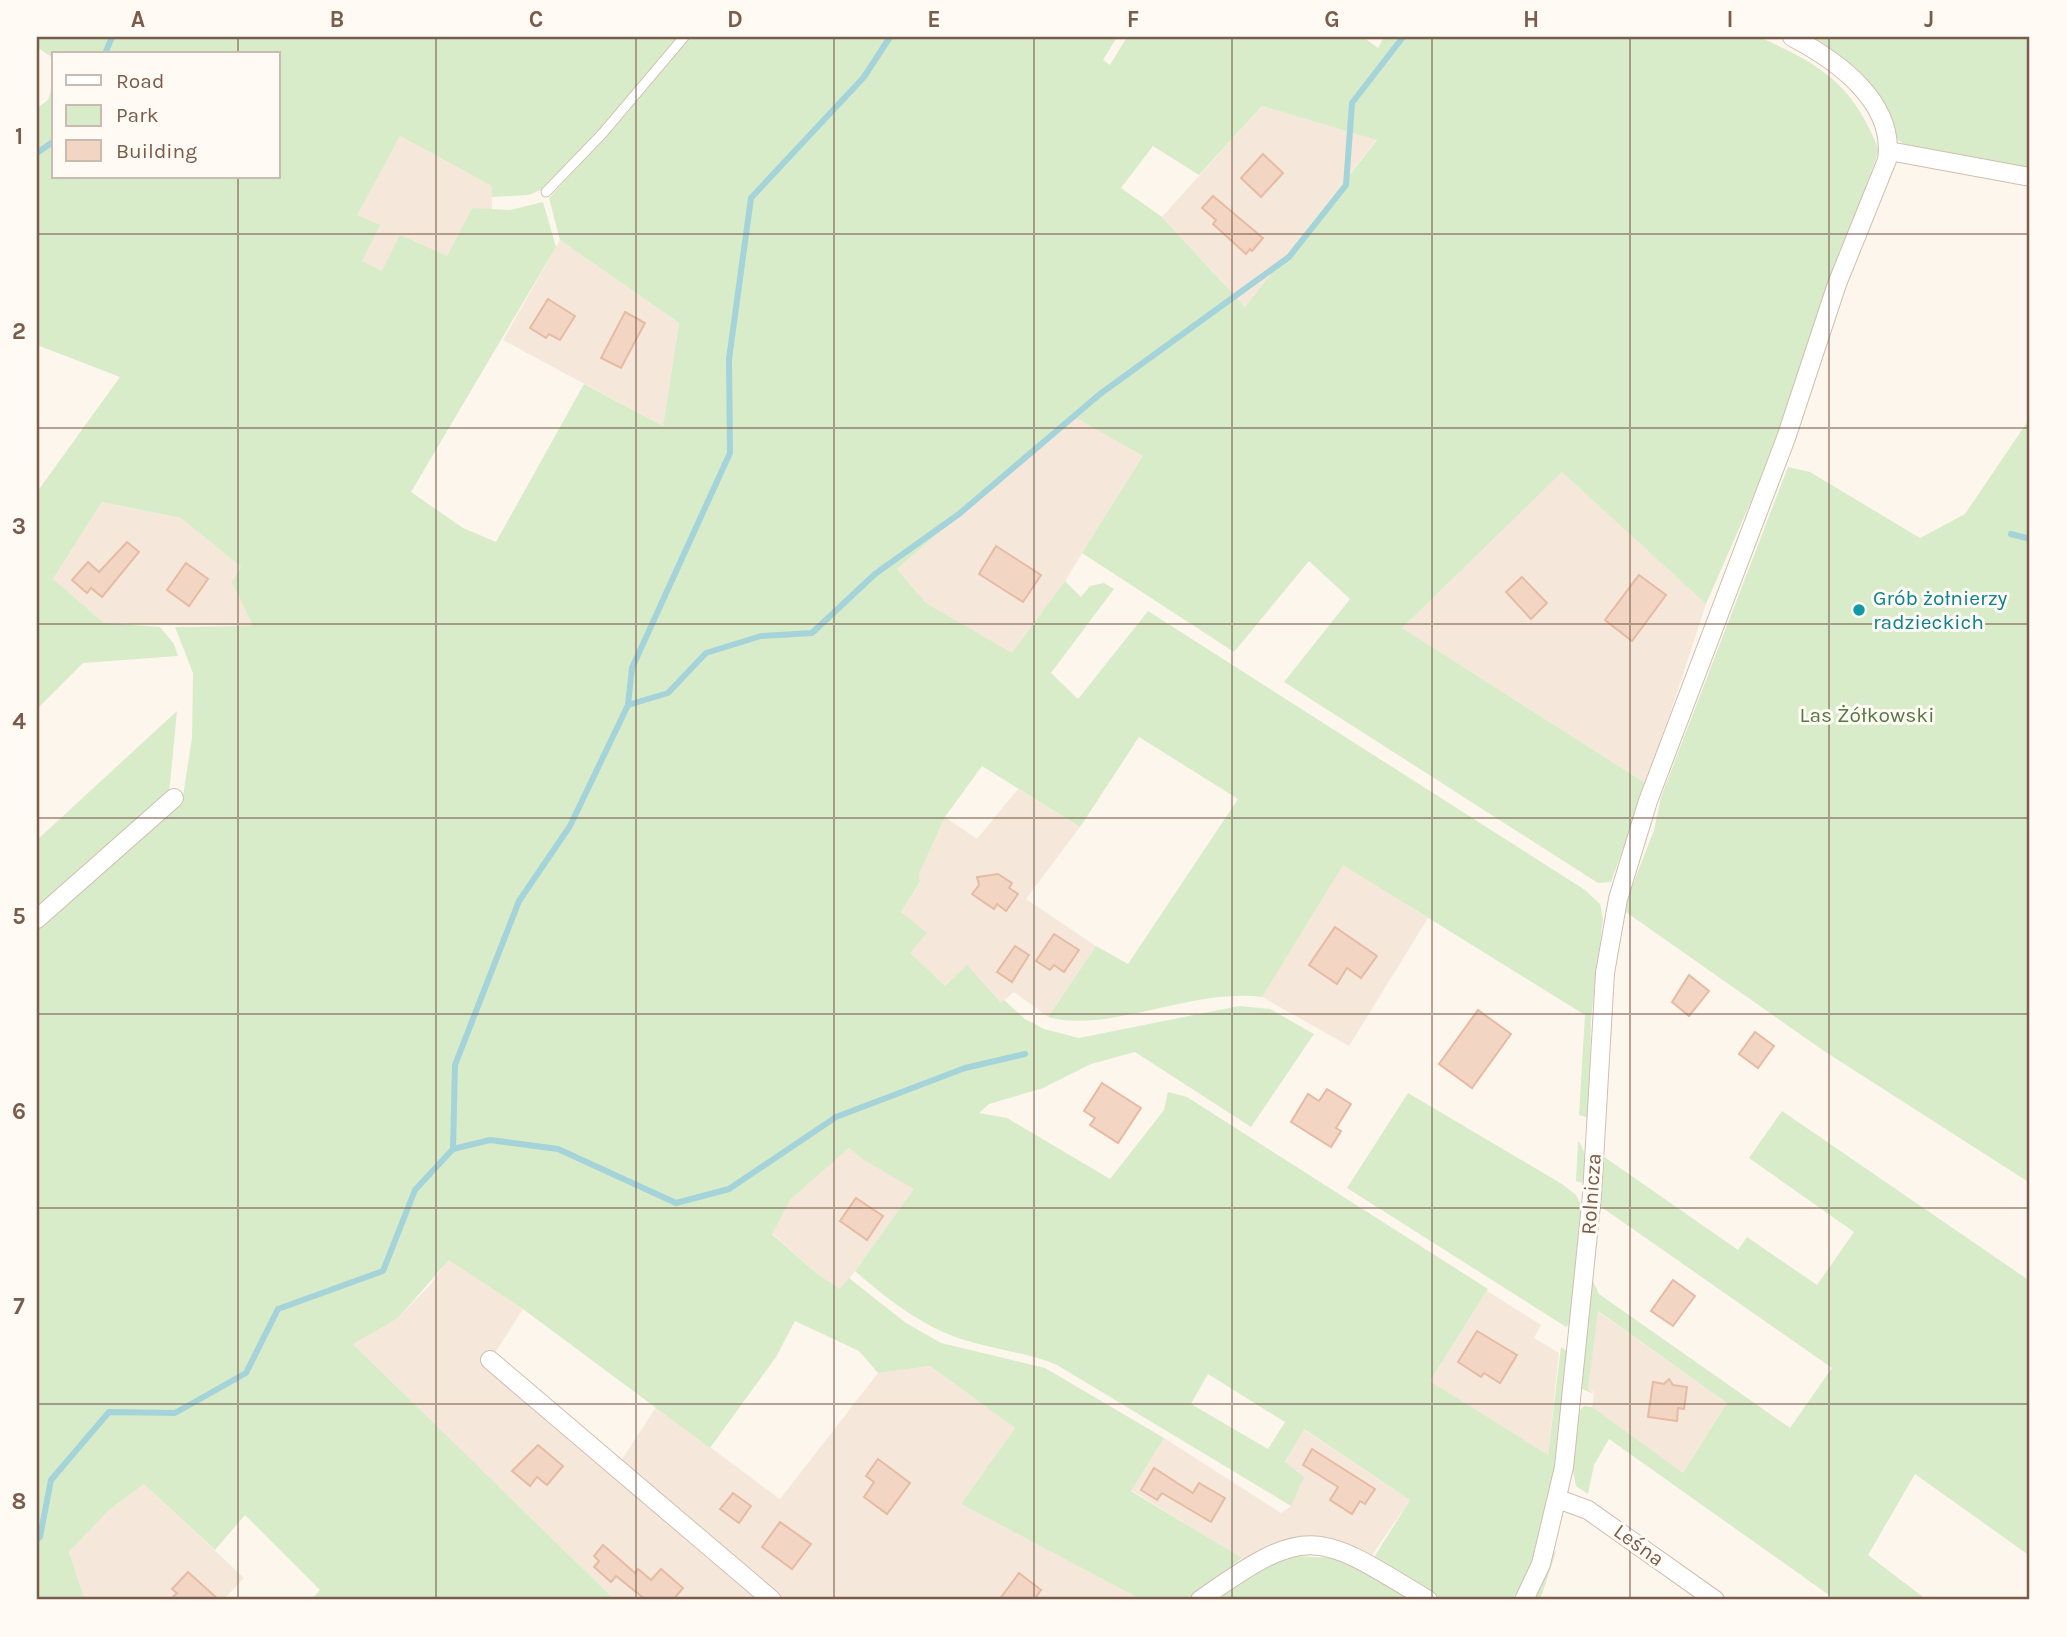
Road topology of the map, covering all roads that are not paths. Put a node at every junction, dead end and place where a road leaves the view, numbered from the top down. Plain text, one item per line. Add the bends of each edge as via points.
1 (684, 37) edge
2 (1792, 37) edge
3 (1889, 151) junction
4 (2030, 177) edge
5 (546, 192) dead end
6 (174, 798) dead end
7 (37, 919) edge
8 (490, 1360) dead end
9 (1558, 1499) junction
10 (772, 1600) edge
11 (1200, 1600) edge
12 (1428, 1600) edge
13 (1524, 1600) edge
14 (1715, 1600) edge

1 - 5 lane
2 - 3 street via 1828,56 1853,78 1877,114
3 - 4 street
3 - 9 street, Rolnicza via 1653,787 1618,899 1605,973 1592,1195
6 - 7 street
8 - 10 street
9 - 13 street, Rolnicza via 1541,1564
9 - 14 street, Leśna via 1588,1510
11 - 12 street via 1275,1551 1307,1544 1339,1549

